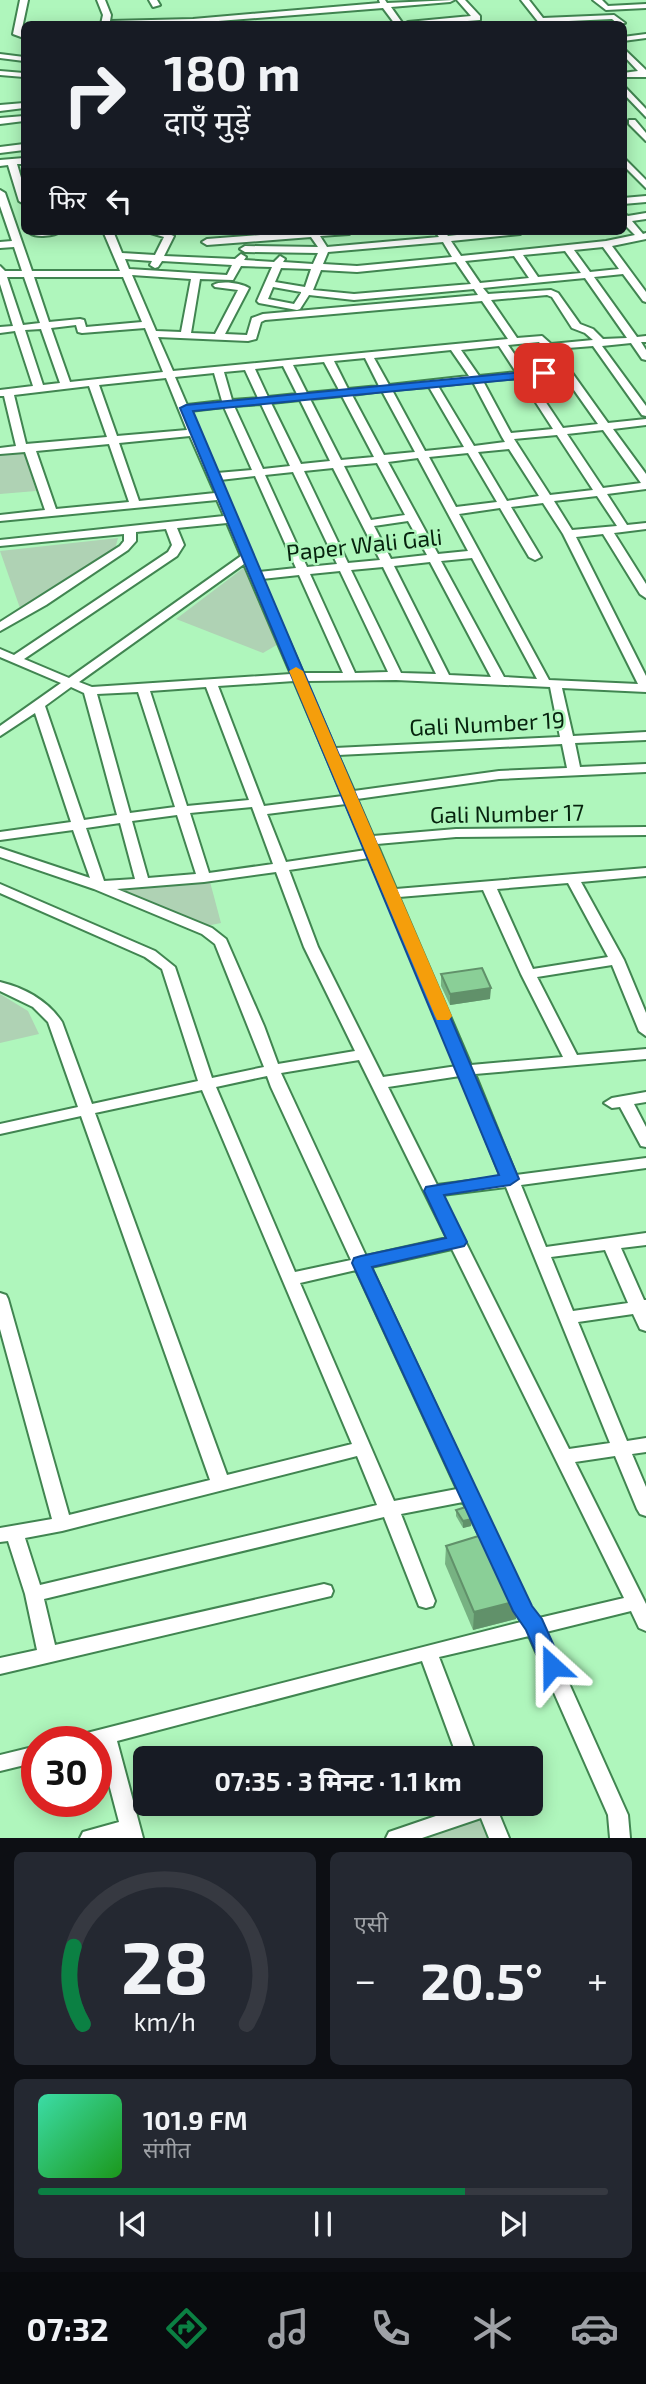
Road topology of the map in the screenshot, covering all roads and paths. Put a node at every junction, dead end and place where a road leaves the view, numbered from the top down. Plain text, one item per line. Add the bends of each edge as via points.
1 (24, 0) edge
2 (101, 0) edge
3 (450, 0) edge
4 (461, 0) edge
5 (525, 0) edge
6 (597, 0) edge
7 (383, 3) edge
8 (412, 4) junction
9 (646, 6) edge
10 (606, 8) junction
11 (646, 14) edge
12 (618, 20) edge
13 (106, 21) edge
14 (214, 21) edge
15 (397, 21) edge
16 (426, 21) edge
17 (448, 21) edge
18 (541, 21) edge
19 (580, 21) edge
20 (21, 35) edge
21 (641, 37) edge
22 (646, 47) edge
23 (627, 54) edge
24 (0, 56) edge
25 (21, 59) edge
26 (0, 73) edge
27 (645, 73) edge
28 (21, 75) edge
29 (627, 75) edge
30 (627, 93) edge
31 (21, 106) edge
32 (0, 108) edge
33 (646, 114) edge
34 (21, 119) edge
35 (0, 121) edge
36 (632, 122) dead end
37 (646, 138) edge
38 (21, 147) edge
39 (0, 150) edge
40 (21, 161) edge
41 (12, 162) junction
42 (0, 163) edge
43 (627, 164) edge
44 (21, 181) edge
45 (21, 183) edge
46 (0, 185) edge
47 (646, 185) edge
48 (0, 193) edge
49 (646, 199) edge
50 (627, 201) edge
51 (646, 216) edge
52 (627, 218) edge
53 (627, 221) edge
54 (36, 235) edge
55 (110, 235) edge
56 (166, 235) edge
57 (202, 235) edge
58 (314, 235) joint
59 (434, 235) edge
60 (443, 235) edge
61 (643, 237) edge
62 (16, 244) junction
63 (41, 244) dead end
64 (606, 244) junction
65 (0, 245) edge
66 (205, 246) junction
67 (568, 248) junction
68 (245, 249) junction
69 (324, 249) junction
70 (284, 250) junction
71 (517, 253) junction
72 (120, 256) junction
73 (158, 259) junction
74 (459, 259) junction
75 (197, 260) junction
76 (237, 263) junction
77 (278, 266) junction
78 (316, 269) junction
79 (626, 271) junction
80 (1, 272) edge
81 (28, 272) junction
82 (126, 273) junction
83 (152, 273) junction
84 (193, 275) junction
85 (589, 276) junction
86 (221, 277) junction
87 (536, 281) junction
88 (270, 284) junction
89 (477, 286) junction
90 (307, 291) junction
91 (484, 296) junction
92 (646, 299) edge
93 (45, 325) junction
94 (18, 328) junction
95 (0, 330) edge
96 (150, 330) junction
97 (185, 336) junction
98 (218, 337) junction
99 (646, 340) edge
100 (632, 341) junction
101 (515, 342) junction
102 (502, 343) junction
103 (598, 343) junction
104 (453, 346) junction
105 (548, 347) junction
106 (368, 355) junction
107 (646, 358) edge
108 (328, 360) junction
109 (287, 364) junction
110 (249, 367) junction
111 (218, 369) junction
112 (565, 370) junction
113 (169, 374) junction
114 (523, 376) junction
115 (477, 380) junction
116 (93, 383) junction
117 (431, 383) junction
118 (65, 386) junction
119 (387, 387) junction
120 (39, 389) junction
121 (346, 391) junction
122 (4, 393) edge
123 (303, 396) junction
124 (265, 400) junction
125 (228, 404) junction
126 (186, 408) junction
127 (646, 413) edge
128 (646, 422) edge
129 (606, 427) junction
130 (195, 432) junction
131 (560, 433) junction
132 (111, 439) junction
133 (509, 441) junction
134 (26, 448) junction
135 (470, 449) junction
136 (0, 451) edge
137 (423, 454) junction
138 (380, 459) junction
139 (335, 463) junction
140 (297, 468) junction
141 (260, 473) junction
142 (215, 477) junction
143 (646, 484) edge
144 (601, 494) junction
145 (223, 496) junction
146 (547, 499) junction
147 (135, 504) junction
148 (503, 504) junction
149 (453, 511) junction
150 (51, 512) junction
151 (411, 517) junction
152 (0, 518) edge
153 (232, 519) junction
154 (366, 524) junction
155 (171, 526) junction
156 (624, 528) junction
157 (606, 529) junction
158 (644, 529) edge
159 (130, 530) junction
160 (569, 534) junction
161 (0, 543) edge
162 (477, 554) junction
163 (248, 556) junction
164 (434, 557) junction
165 (535, 558) dead end
166 (386, 562) junction
167 (342, 568) junction
168 (304, 571) junction
169 (256, 576) junction
170 (646, 594) edge
171 (0, 626) edge
172 (0, 653) edge
173 (16, 659) junction
174 (396, 676) junction
175 (298, 677) junction
176 (351, 677) junction
177 (444, 677) junction
178 (499, 680) junction
179 (72, 681) junction
180 (211, 683) junction
181 (550, 683) junction
182 (143, 688) junction
183 (90, 691) junction
184 (39, 706) junction
185 (0, 732) edge
186 (646, 736) edge
187 (568, 740) junction
188 (331, 752) junction
189 (646, 768) edge
190 (574, 770) junction
191 (350, 798) junction
192 (258, 807) junction
193 (182, 810) junction
194 (127, 818) junction
195 (78, 824) junction
196 (646, 831) edge
197 (0, 836) edge
198 (371, 847) junction
199 (0, 852) edge
200 (280, 867) junction
201 (646, 872) edge
202 (572, 877) junction
203 (204, 878) junction
204 (143, 884) junction
205 (488, 885) junction
206 (99, 886) junction
207 (0, 888) edge
208 (391, 894) junction
209 (617, 960) junction
210 (528, 974) junction
211 (0, 986) edge
212 (646, 1031) edge
213 (365, 1054) junction
214 (646, 1054) edge
215 (573, 1061) junction
216 (275, 1069) junction
217 (465, 1070) junction
218 (379, 1083) junction
219 (207, 1084) junction
220 (646, 1097) edge
221 (86, 1111) junction
222 (0, 1129) edge
223 (646, 1142) edge
224 (646, 1163) edge
225 (510, 1179) junction
226 (433, 1191) junction
227 (646, 1240) edge
228 (457, 1242) junction
229 (611, 1244) junction
230 (541, 1253) junction
231 (361, 1263) junction
232 (290, 1279) junction
233 (0, 1299) edge
234 (642, 1306) edge
235 (567, 1318) junction
236 (646, 1325) edge
237 (646, 1445) edge
238 (362, 1448) junction
239 (621, 1449) junction
240 (563, 1457) junction
241 (221, 1484) junction
242 (469, 1494) junction
243 (388, 1509) junction
244 (646, 1509) edge
245 (62, 1524) junction
246 (7, 1534) edge
247 (324, 1591) dead end
248 (34, 1594) junction
249 (426, 1601) dead end
250 (634, 1603) junction
251 (646, 1623) edge
252 (534, 1626) junction
253 (428, 1652) junction
254 (48, 1655) junction
255 (0, 1666) edge
256 (112, 1735) edge
257 (463, 1746) edge
258 (21, 1758) edge
259 (0, 1763) edge
260 (112, 1781) edge
261 (457, 1816) edge
262 (489, 1816) edge
263 (132, 1833) edge
264 (90, 1838) edge
265 (396, 1838) edge
266 (499, 1838) edge
267 (620, 1838) edge

1 - 20 street via 17,34
2 - 13 street
3 - 8 street
4 - 17 street via 477,18
5 - 18 street
6 - 10 street
7 - 8 street
7 - 14 street
7 - 15 street
8 - 16 street
9 - 10 street
10 - 12 street
11 - 12 street
12 - 19 street
21 - 22 street
23 - 27 street
24 - 25 street
26 - 28 street
27 - 29 street
30 - 33 street
31 - 32 street
34 - 35 street
36 - 37 street
38 - 39 street
40 - 41 street
41 - 42 street
41 - 44 street
43 - 47 street
45 - 46 street
48 - 62 street
49 - 50 street
51 - 52 street
53 - 61 street
54 - 63 street
55 - 72 street
56 - 73 street via 170,236
57 - 66 street
58 - 66 street
58 - 69 street
59 - 69 street
60 - 74 street
61 - 64 street
62 - 65 street
62 - 81 street
64 - 67 street
64 - 79 street
66 - 68 street
66 - 75 street
67 - 71 street
67 - 85 street
68 - 70 street
68 - 76 street
69 - 70 street
69 - 78 street
70 - 77 street
71 - 74 street
71 - 87 street
72 - 73 street
72 - 82 street
73 - 75 street
73 - 83 street
74 - 78 street
74 - 89 street
75 - 76 street
75 - 84 street
76 - 77 street
76 - 86 street via 230,278
77 - 78 street
77 - 88 street
78 - 90 street
79 - 85 street
79 - 92 street
80 - 81 street
80 - 94 street
81 - 82 street
81 - 93 street
82 - 83 street
82 - 96 street
83 - 84 street
84 - 86 street
84 - 97 street
85 - 87 street
85 - 100 street
86 - 98 street via 218,286 244,288
87 - 89 street
88 - 90 street
88 - 90 street via 262,299 265,303 298,307
89 - 90 street via 366,297
89 - 91 street
91 - 98 street via 263,317 256,320 251,338
91 - 101 street
91 - 103 street via 548,292 576,326 589,331
93 - 94 street
93 - 96 street via 80,322 82,330
93 - 118 street
94 - 95 street
94 - 120 street
96 - 97 street
96 - 113 street
97 - 98 street
99 - 100 street
100 - 103 street
100 - 107 street
101 - 102 street
101 - 105 street via 541,339
102 - 104 street
102 - 114 street
103 - 105 street
103 - 127 street
104 - 106 street
104 - 115 street
105 - 112 street
106 - 108 street
106 - 119 street
108 - 109 street
108 - 121 street
109 - 110 street
109 - 123 street
110 - 111 street
110 - 124 street
111 - 113 street
111 - 125 street
112 - 114 street
112 - 129 street
113 - 116 street
113 - 126 street
114 - 115 street
114 - 131 street
115 - 117 street
115 - 133 street
116 - 118 street
116 - 132 street
117 - 119 street
117 - 135 street
118 - 120 street
119 - 121 street
119 - 137 street
120 - 122 street
121 - 123 street
121 - 138 street
122 - 134 street
123 - 124 street
123 - 139 street
124 - 125 street
124 - 140 street
125 - 126 street
125 - 141 street
126 - 130 street
128 - 129 street
129 - 131 street
129 - 143 street
130 - 132 street
130 - 142 street
131 - 133 street
131 - 144 street
132 - 134 street
132 - 147 street
133 - 135 street
133 - 146 street
134 - 136 street
134 - 150 street
135 - 137 street
135 - 148 street
137 - 138 street
137 - 149 street
138 - 139 street
138 - 151 street
139 - 140 street
139 - 154 street
140 - 141 street
140 - 167 street
141 - 142 street
141 - 168 street
142 - 145 street
143 - 144 street
144 - 146 street
144 - 156 street
145 - 147 street
145 - 153 street
146 - 148 street
146 - 160 street
147 - 150 street
148 - 149 street
148 - 165 street
149 - 162 street
150 - 152 street
151 - 154 street
151 - 164 street
153 - 155 street
153 - 163 street
154 - 166 street
155 - 159 street
155 - 173 street via 178,545 173,554
156 - 157 street
156 - 158 street
157 - 160 street
157 - 170 street
159 - 161 street
159 - 171 street via 124,548
160 - 181 street via 646,688
162 - 164 street, Paper Wali Gali
162 - 181 street
163 - 169 street
163 - 179 street
164 - 166 street, Paper Wali Gali
164 - 178 street
166 - 167 street, Paper Wali Gali
166 - 177 street
167 - 168 street, Paper Wali Gali
167 - 174 street
168 - 169 street, Paper Wali Gali
168 - 176 street
169 - 175 street
172 - 173 street
173 - 179 street
174 - 176 street
174 - 177 street
175 - 176 street
175 - 180 street
175 - 188 street
177 - 178 street
178 - 181 street
179 - 183 street
179 - 184 street
180 - 182 street
180 - 192 street
181 - 187 street
182 - 183 street
182 - 193 street
183 - 194 street
184 - 185 street
184 - 195 street
186 - 187 street, Gali Number 19
187 - 188 street, Gali Number 19
187 - 190 street
188 - 191 street
189 - 190 street
190 - 191 street via 499,775
191 - 192 street
191 - 198 street
192 - 193 street
192 - 200 street
193 - 194 street
193 - 203 street
194 - 195 street
194 - 204 street
195 - 197 street
195 - 206 street
196 - 198 street, Gali Number 17 via 456,833
198 - 200 street, Gali Number 17
198 - 208 street
199 - 206 street
200 - 203 street, Gali Number 17
200 - 213 street via 311,947
201 - 202 street
202 - 205 street
202 - 209 street
203 - 204 street, Gali Number 17
204 - 206 street, Gali Number 17
205 - 208 street
205 - 210 street
206 - 216 street via 207,931 220,942
207 - 219 street via 150,954 168,967
208 - 217 street
209 - 210 street
209 - 212 street
210 - 215 street
211 - 221 street via 48,1011
213 - 216 street
213 - 218 street
214 - 215 street
215 - 217 street
216 - 219 street
216 - 231 street via 279,1087
217 - 218 street
217 - 225 street
218 - 226 street
219 - 221 street
219 - 232 street
220 - 223 street via 618,1102
221 - 222 street
221 - 241 street
224 - 225 street
225 - 226 street
225 - 230 street
226 - 228 street
227 - 229 street
228 - 231 street
228 - 240 street
229 - 230 street
229 - 234 street
230 - 235 street
231 - 232 street
231 - 242 street
232 - 238 street
233 - 245 street
234 - 235 street
234 - 236 street
235 - 239 street
237 - 239 street
238 - 241 street
238 - 243 street
239 - 240 street
239 - 244 street
240 - 250 street
241 - 245 street
242 - 243 street
242 - 252 street
243 - 248 street
243 - 249 street
245 - 246 street
246 - 248 street
247 - 254 street
248 - 254 street
250 - 251 street
250 - 252 street
252 - 253 street
252 - 267 street via 618,1815
253 - 256 street
253 - 257 street
254 - 255 street
258 - 259 street
260 - 263 street
261 - 265 street
262 - 266 street
263 - 264 street

